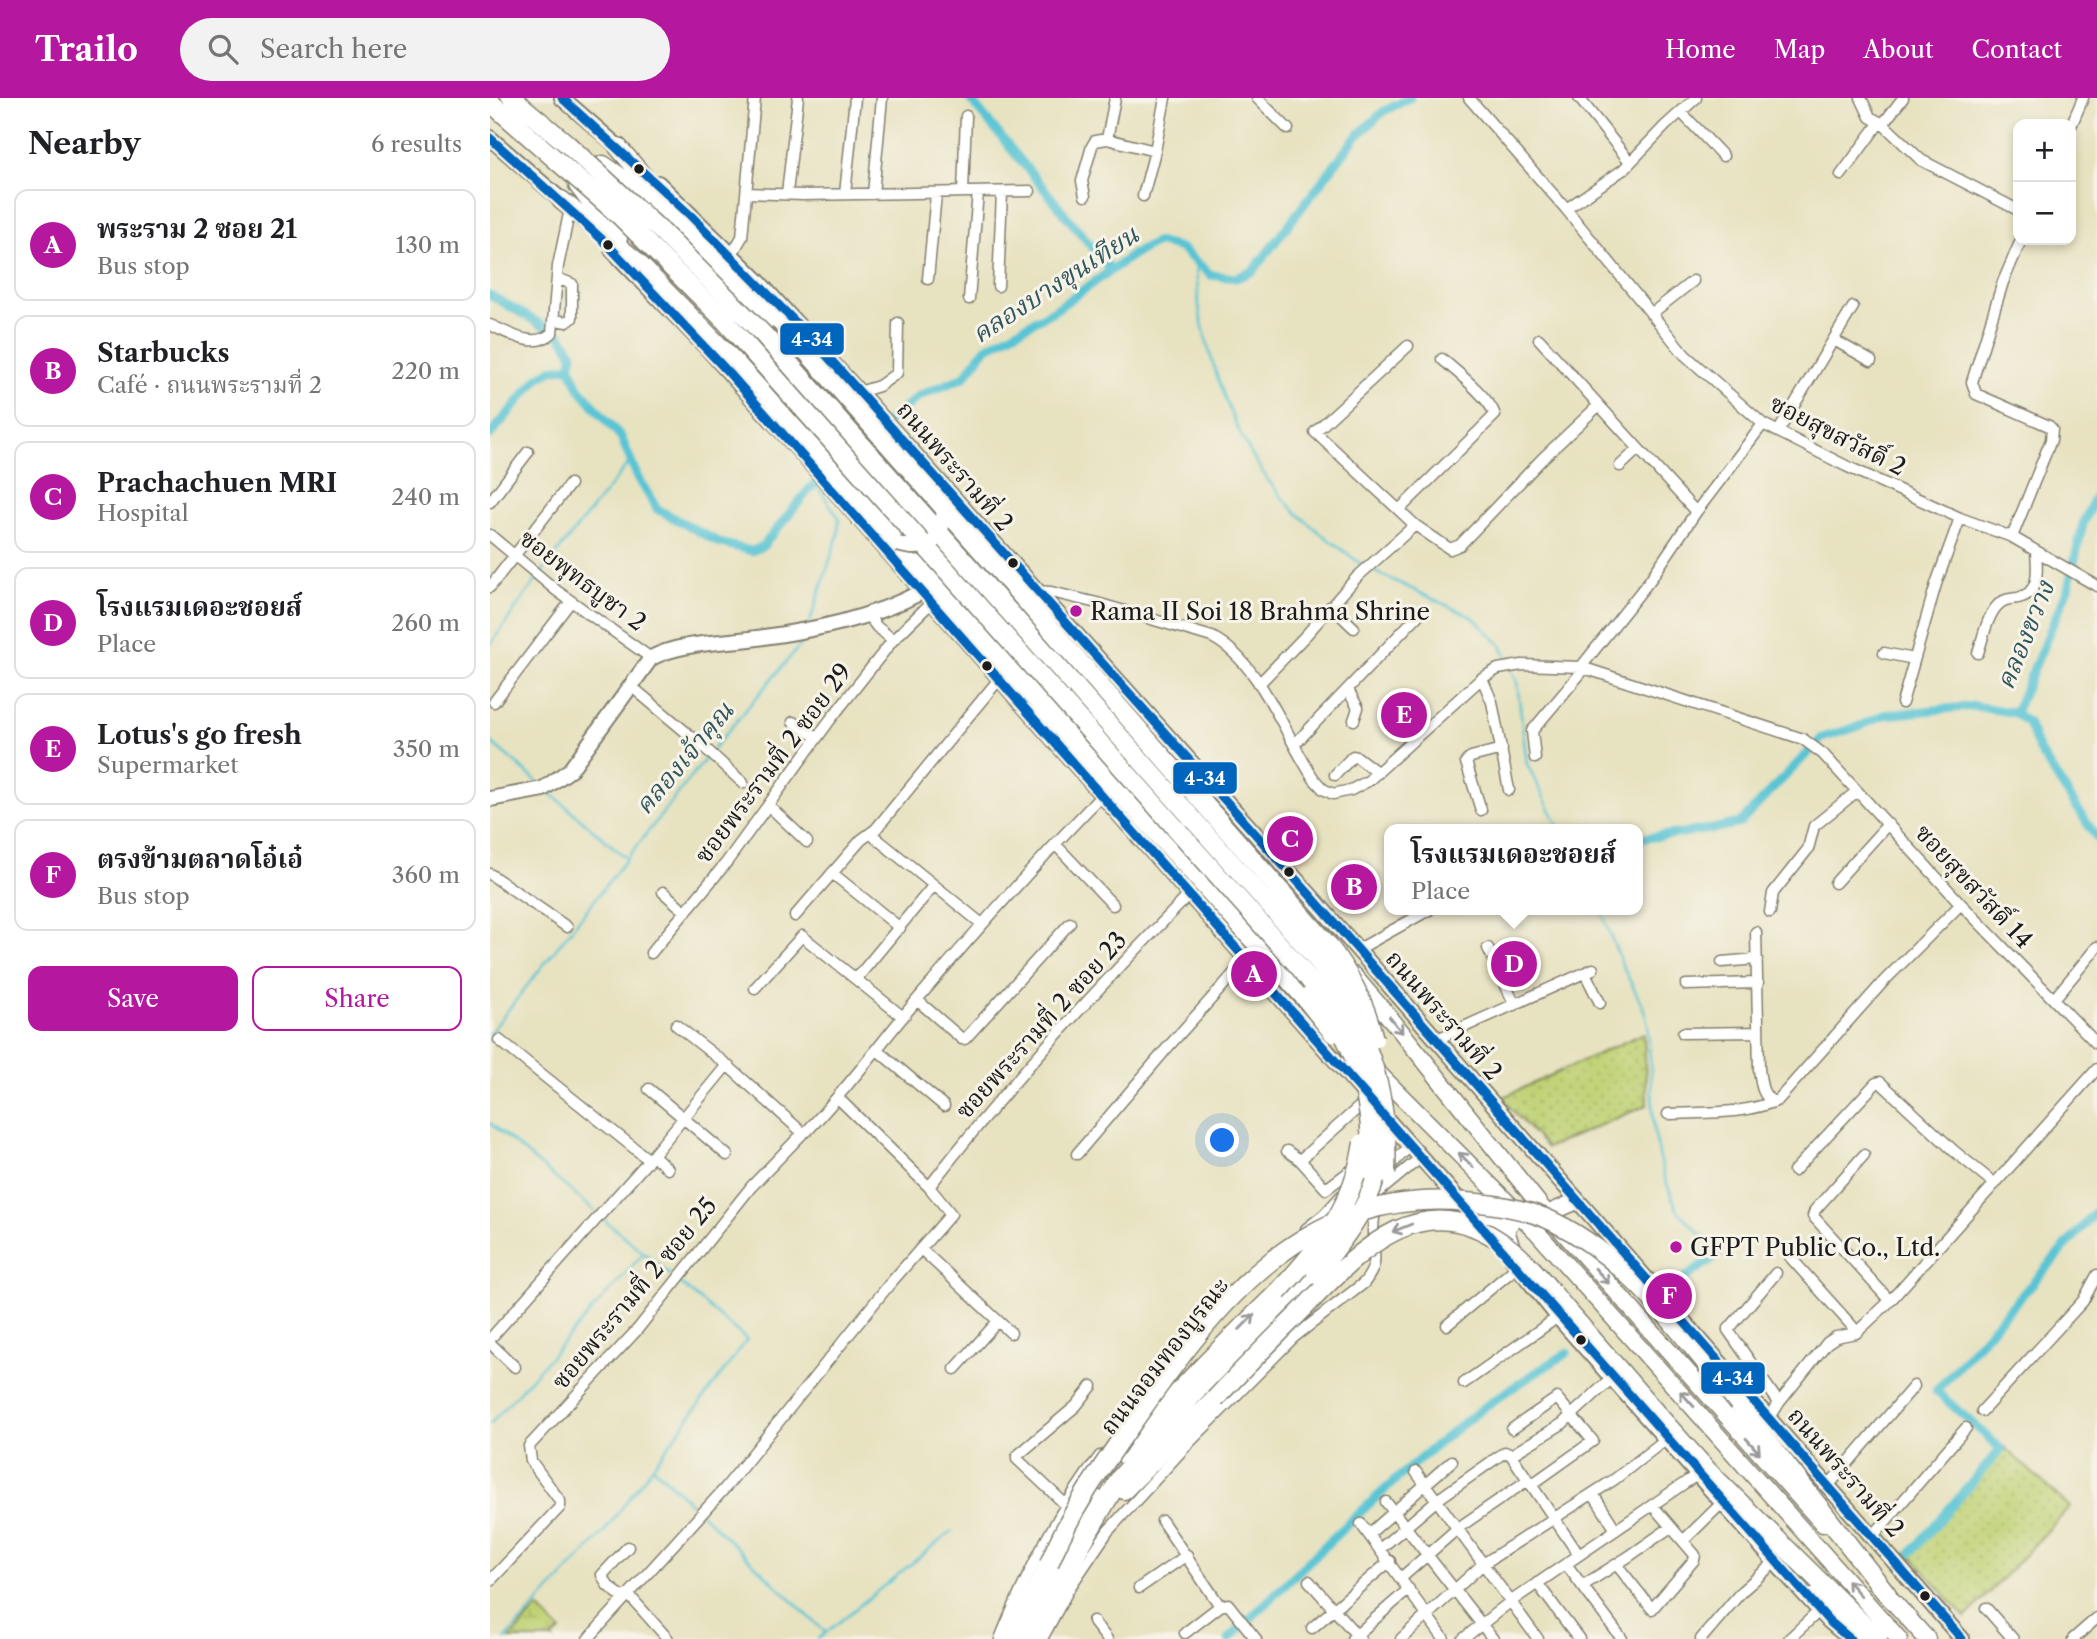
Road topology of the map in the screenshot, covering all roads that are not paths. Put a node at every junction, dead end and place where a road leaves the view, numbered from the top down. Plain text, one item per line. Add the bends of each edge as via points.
1 (512, 98) edge
2 (525, 98) edge
3 (562, 98) edge
4 (755, 98) edge
5 (798, 98) edge
6 (855, 98) edge
7 (882, 98) edge
8 (1115, 98) edge
9 (1165, 98) edge
10 (1257, 98) edge
11 (1469, 98) edge
12 (1579, 98) edge
13 (1696, 98) edge
14 (1861, 98) edge
15 (1903, 98) edge
16 (2083, 98) edge
17 (490, 102) edge
18 (490, 111) edge
19 (1681, 112) junction
20 (966, 116) dead end
21 (2074, 119) edge
22 (1881, 123) junction
23 (1288, 129) dead end
24 (490, 138) edge
25 (1107, 139) junction
26 (618, 147) junction
27 (1155, 151) junction
28 (1723, 156) dead end
29 (1630, 162) junction
30 (603, 165) junction
31 (1841, 175) dead end
32 (577, 183) junction
33 (963, 191) junction
34 (1030, 191) dead end
35 (747, 192) junction
36 (978, 192) junction
37 (1002, 192) junction
38 (786, 193) junction
39 (845, 194) junction
40 (873, 194) junction
41 (936, 194) junction
42 (1085, 196) dead end
43 (1143, 196) dead end
44 (566, 204) junction
45 (2013, 207) edge
46 (1566, 209) junction
47 (679, 218) junction
48 (2019, 245) edge
49 (732, 254) junction
50 (635, 260) junction
51 (557, 278) junction
52 (928, 279) dead end
53 (1693, 281) dead end
54 (998, 286) dead end
55 (969, 299) dead end
56 (1853, 307) dead end
57 (1651, 314) junction
58 (554, 322) junction
59 (898, 323) dead end
60 (490, 325) edge
61 (1539, 340) dead end
62 (1833, 340) junction
63 (1408, 346) dead end
64 (1442, 359) dead end
65 (1871, 361) dead end
66 (862, 395) junction
67 (1599, 405) junction
68 (1763, 424) junction
69 (1778, 432) junction
70 (1638, 449) junction
71 (528, 452) dead end
72 (1620, 466) dead end
73 (570, 484) dead end
74 (490, 502) edge
75 (943, 506) junction
76 (1399, 510) junction
77 (1696, 512) junction
78 (1961, 518) junction
79 (1415, 525) junction
80 (490, 535) edge
81 (2012, 537) junction
82 (898, 544) junction
83 (2036, 551) junction
84 (516, 556) junction
85 (990, 573) junction
86 (2097, 586) edge
87 (490, 587) edge
88 (1036, 591) junction
89 (960, 593) junction
90 (928, 596) junction
91 (571, 601) junction
92 (1332, 606) junction
93 (1423, 610) dead end
94 (867, 614) junction
95 (1354, 628) dead end
96 (893, 640) junction
97 (1884, 653) dead end
98 (1978, 653) dead end
99 (651, 658) junction
100 (1914, 659) junction
101 (1583, 668) junction
102 (1000, 678) junction
103 (1482, 678) junction
104 (1259, 684) junction
105 (631, 686) junction
106 (1348, 690) junction
107 (494, 702) dead end
108 (1902, 703) dead end
109 (1354, 720) dead end
110 (793, 722) dead end
111 (817, 737) junction
112 (1294, 745) junction
113 (1502, 749) junction
114 (1535, 758) dead end
115 (1378, 773) junction
116 (1335, 775) dead end
117 (743, 783) dead end
118 (1509, 790) dead end
119 (1856, 792) junction
120 (1102, 795) junction
121 (490, 799) edge
122 (768, 805) junction
123 (1481, 810) dead end
124 (1888, 824) junction
125 (871, 834) junction
126 (807, 842) dead end
127 (1055, 844) junction
128 (831, 873) junction
129 (490, 874) edge
130 (1835, 883) dead end
131 (934, 885) junction
132 (663, 892) dead end
133 (1189, 895) junction
134 (1961, 904) junction
135 (1113, 905) dead end
136 (685, 912) junction
137 (1770, 912) dead end
138 (1420, 915) edge
139 (795, 916) dead end
140 (1070, 923) dead end
141 (982, 924) junction
142 (567, 927) dead end
143 (900, 928) junction
144 (1756, 932) dead end
145 (2097, 947) edge
146 (1488, 948) dead end
147 (1357, 950) junction
148 (651, 953) dead end
149 (1758, 959) junction
150 (1246, 960) junction
151 (1722, 962) dead end
152 (857, 978) junction
153 (1758, 983) junction
154 (1686, 985) dead end
155 (755, 988) dead end
156 (2053, 999) junction
157 (917, 1000) junction
158 (1600, 1003) dead end
159 (1515, 1004) junction
160 (903, 1017) junction
161 (676, 1025) dead end
162 (1758, 1032) junction
163 (1683, 1033) dead end
164 (499, 1040) dead end
165 (1435, 1040) junction
166 (2097, 1044) edge
167 (876, 1049) junction
168 (727, 1065) junction
169 (2097, 1069) edge
170 (649, 1089) dead end
171 (838, 1098) junction
172 (1774, 1101) junction
173 (1373, 1105) junction
174 (944, 1106) dead end
175 (1668, 1114) dead end
176 (684, 1119) junction
177 (803, 1133) junction
178 (1406, 1141) junction
179 (1287, 1152) dead end
180 (1077, 1154) dead end
181 (727, 1155) dead end
182 (1864, 1155) dead end
183 (651, 1158) junction
184 (1420, 1158) junction
185 (1300, 1160) junction
186 (668, 1168) dead end
187 (1374, 1169) junction
188 (1794, 1171) dead end
189 (1490, 1184) junction
190 (1995, 1184) junction
191 (929, 1187) junction
192 (1577, 1201) junction
193 (1471, 1214) junction
194 (1547, 1214) junction
195 (1504, 1222) junction
196 (1536, 1231) junction
197 (921, 1249) junction
198 (1790, 1257) dead end
199 (1518, 1266) junction
200 (1776, 1273) dead end
201 (2097, 1275) edge
202 (1890, 1301) junction
203 (1558, 1317) junction
204 (998, 1321) junction
205 (1447, 1325) dead end
206 (1011, 1333) dead end
207 (1856, 1333) junction
208 (491, 1336) edge
209 (515, 1367) dead end
210 (954, 1369) dead end
211 (1612, 1378) junction
212 (1464, 1383) dead end
213 (1914, 1385) dead end
214 (1092, 1386) dead end
215 (1779, 1403) junction
216 (1982, 1411) dead end
217 (1571, 1416) junction
218 (1769, 1419) junction
219 (1966, 1428) dead end
220 (1512, 1429) dead end
221 (1666, 1439) junction
222 (1511, 1455) junction
223 (1452, 1461) dead end
224 (1416, 1472) dead end
225 (1703, 1473) junction
226 (1529, 1482) junction
227 (1426, 1485) junction
228 (1828, 1486) junction
229 (1593, 1494) junction
230 (1437, 1500) junction
231 (1386, 1502) dead end
232 (1723, 1502) junction
233 (1066, 1505) junction
234 (1653, 1506) junction
235 (1394, 1513) junction
236 (1553, 1518) junction
237 (1095, 1521) junction
238 (1161, 1521) dead end
239 (1361, 1524) dead end
240 (1671, 1527) junction
241 (1405, 1528) junction
242 (1458, 1528) junction
243 (1616, 1531) junction
244 (1369, 1534) junction
245 (1872, 1537) junction
246 (1683, 1541) junction
247 (628, 1547) dead end
248 (1381, 1548) junction
249 (1187, 1555) junction
250 (1579, 1555) junction
251 (1426, 1556) junction
252 (1390, 1561) junction
253 (1775, 1562) junction
254 (1049, 1564) junction
255 (1483, 1564) junction
256 (1566, 1564) junction
257 (1617, 1564) junction
258 (1401, 1578) junction
259 (490, 1581) edge
260 (1309, 1581) dead end
261 (1537, 1583) junction
262 (1582, 1586) junction
263 (1139, 1588) dead end
264 (1409, 1589) junction
265 (1454, 1590) junction
266 (1887, 1594) junction
267 (626, 1596) junction
268 (1510, 1602) junction
269 (1220, 1606) junction
270 (1986, 1608) dead end
271 (1334, 1609) junction
272 (1819, 1611) junction
273 (1426, 1615) junction
274 (2097, 1618) edge
275 (1093, 1621) dead end
276 (1482, 1625) junction
277 (1312, 1628) dead end
278 (1185, 1633) dead end
279 (594, 1637) edge
280 (1356, 1638) edge
281 (667, 1639) edge
282 (1000, 1639) edge
283 (1010, 1639) edge
284 (1029, 1639) edge
285 (1042, 1639) edge
286 (1107, 1639) edge
287 (1256, 1639) edge
288 (1401, 1639) edge
289 (1444, 1639) edge
290 (1463, 1639) edge
291 (1493, 1639) edge
292 (1538, 1639) edge
293 (1579, 1639) edge
294 (1622, 1639) edge
295 (1701, 1639) edge
296 (1789, 1639) edge
297 (1850, 1639) edge
298 (1858, 1639) edge
299 (1878, 1639) edge
300 (1899, 1639) edge
301 (1927, 1639) edge
302 (1962, 1639) edge
303 (2013, 1639) edge
304 (2073, 1639) edge

1 - 173 highway, bridge via 634,205 747,317 1298,937 1339,990 1358,1024 1372,1059
2 - 30 main road, ถนนพระรามที่ 2
3 - 26 main road, ถนนพระรามที่ 2
4 - 35 street
5 - 38 street
6 - 39 street
7 - 40 street
8 - 25 street
9 - 27 street
10 - 23 street
11 - 46 street, ซอยสุขสวัสดิ์ 2
12 - 29 street
13 - 19 street
14 - 22 street via 1870,117
15 - 22 street
16 - 21 street
17 - 173 highway, bridge via 620,216 726,322 1284,949 1345,1034
18 - 32 main road
19 - 28 street
19 - 29 street
20 - 33 street
22 - 31 street
22 - 45 street via 1921,160
24 - 44 main road
25 - 27 street
25 - 42 street via 1092,146 1082,181
26 - 47 highway
26 - 49 main road, ถนนพระรามที่ 2
27 - 43 street
29 - 46 street
30 - 47 highway
30 - 85 main road, ถนนพระรามที่ 2 via 714,267
32 - 50 highway
32 - 89 main road, bridge via 688,290
33 - 36 street
33 - 41 street
34 - 37 street
35 - 38 street
35 - 49 street via 742,237
36 - 37 street
36 - 55 street
37 - 54 street
38 - 39 street
39 - 40 street
40 - 41 street
41 - 52 street
44 - 50 highway
44 - 51 street
44 - 90 main road via 674,313
46 - 57 street, ซอยสุขสวัสดิ์ 2
47 - 75 highway, bridge via 779,320
48 - 81 street via 1972,382 1976,394 2052,429
49 - 66 main road, ถนนพระรามที่ 2
50 - 82 highway via 733,360
51 - 58 street
51 - 58 street via 572,284 572,318
53 - 57 street
56 - 62 street
57 - 68 street, ซอยสุขสวัสดิ์ 2 via 1685,355
58 - 60 street via 552,333 544,340 530,341
59 - 66 street via 897,373
61 - 67 street
62 - 65 street
62 - 69 street
63 - 76 street via 1315,432
64 - 76 street via 1495,415
66 - 88 main road, ถนนพระรามที่ 2
67 - 70 street
67 - 79 street via 1456,548 1450,549
68 - 69 street, ซอยสุขสวัสดิ์ 2
68 - 77 street
69 - 78 street, ซอยสุขสวัสดิ์ 2
70 - 72 street
70 - 77 street
71 - 74 street
73 - 84 street
75 - 82 main road, bridge via 943,527 934,541 918,548
75 - 173 highway, bridge via 1339,960 1366,1012 1376,1049
76 - 79 street
77 - 101 street
78 - 81 street, ซอยสุขสวัสดิ์ 2
78 - 100 street
79 - 92 street via 1370,564
80 - 84 street, ซอยพุทธบูชา 2
81 - 83 street, ซอยสุขสวัสดิ์ 2
82 - 173 highway, bridge via 1312,1006
83 - 86 street, ซอยสุขสวัสดิ์ 2
83 - 98 street via 2035,587 2000,603
84 - 87 street
84 - 91 street, ซอยพุทธบูชา 2
85 -> 194 main road, ถนนพระรามที่ 2 via 1361,983
85 - 237 highway, bridge via 1077,686 1232,852 1341,978 1363,1015 1384,1074 1386,1122 1375,1186 1365,1208 1316,1275 1199,1388 1120,1478
88 - 104 street via 1097,603 1212,637 1235,653
88 - 147 main road, ถนนพระรามที่ 2
189 -> 89 main road via 1303,994 1113,778
254 -> 89 highway, bridge via 1146,1428 1322,1243 1342,1209 1361,1160 1363,1090 1344,1034 1318,995
90 - 94 main road
90 - 96 street, ซอยพระรามที่ 2 ซอย 29
90 - 102 main road
91 - 99 street, ซอยพุทธบูชา 2
91 - 107 street
92 - 95 street
92 - 104 street
93 - 106 street
94 - 96 street
94 - 99 main road via 823,627 676,649
96 - 111 street, ซอยพระรามที่ 2 ซอย 29
97 - 100 street
99 - 105 main road
100 - 108 street
101 - 103 street, ซอยสุขสวัสดิ์ 14 via 1522,665 1498,669
101 - 114 street via 1532,731
101 - 119 street, ซอยสุขสวัสดิ์ 14 via 1803,739 1824,754
102 - 120 main road
102 - 125 street
103 - 113 street
103 - 115 street, ซอยสุขสวัสดิ์ 14
104 - 112 street
105 - 117 street
105 - 121 main road via 570,770 548,786
106 - 109 street via 1358,708
106 - 112 street
110 - 111 street
111 - 122 street, ซอยพระรามที่ 2 ซอย 29
112 - 115 street, ซอยสุขสวัสดิ์ 14 via 1314,779 1333,794 1351,790
113 - 118 street
113 - 123 street via 1466,762
115 - 116 street via 1353,757
119 - 124 street, ซอยสุขสวัสดิ์ 14
119 - 137 street via 1814,826 1808,849 1773,893
120 - 127 street, ซอยพระรามที่ 2 ซอย 25
120 - 133 main road
122 - 126 street
122 - 136 street, ซอยพระรามที่ 2 ซอย 29
124 - 130 street
124 - 134 street, ซอยสุขสวัสดิ์ 14
125 - 128 street
125 - 131 street
127 - 135 street
127 - 141 street, ซอยพระรามที่ 2 ซอย 25
128 - 139 street
128 - 143 street
129 - 142 street
131 - 141 street
131 - 143 street
132 - 136 street
133 - 150 main road
133 - 191 street, ซอยพระรามที่ 2 ซอย 23 via 1056,1035
134 - 156 street, ซอยสุขสวัสดิ์ 14
134 - 172 street
136 - 148 street, ซอยพระรามที่ 2 ซอย 29
138 - 147 street
140 - 157 street via 965,1039
141 - 157 street, ซอยพระรามที่ 2 ซอย 25
143 - 152 street
144 - 149 street
145 - 156 street
146 - 159 street
147 - 165 main road, ถนนพระรามที่ 2
149 - 151 street
149 - 153 street
150 - 173 main road
150 - 180 street
152 - 155 street via 802,936
152 - 160 street
153 - 154 street
153 - 162 street
156 - 166 street, ซอยสุขสวัสดิ์ 14
157 - 160 street, ซอยพระรามที่ 2 ซอย 25
158 - 159 street via 1589,971
159 - 165 street
160 - 167 street, ซอยพระรามที่ 2 ซอย 25
161 - 168 street
162 - 163 street
162 - 172 street via 1762,1088
164 - 183 street
165 - 192 main road, ถนนพระรามที่ 2
167 - 171 street, ซอยพระรามที่ 2 ซอย 25
167 - 174 street
168 - 176 street
168 - 177 street
169 - 190 street
170 - 176 street
171 - 177 street, ซอยพระรามที่ 2 ซอย 25
171 - 191 street
172 - 175 street via 1744,1110
173 - 178 main road
173 - 185 street
173 - 187 highway, bridge
173 - 187 highway, bridge via 1387,1133
176 - 181 street
176 - 183 street
177 - 259 street, ซอยพระรามที่ 2 ซอย 25 via 751,1187 637,1330 529,1446 531,1461 560,1507
178 - 184 main road
178 - 187 street via 1379,1155
178 - 283 street, ถนนจอมทองบูรณะ via 1333,1220 1254,1278 1223,1309 1116,1451 1058,1540 1026,1597
179 - 185 street
182 - 202 street via 1813,1216
183 - 186 street
183 - 208 street
184 - 193 main road
184 - 285 street via 1379,1192 1373,1272 1294,1337 1108,1531
185 - 187 street via 1326,1189
187 - 233 street, ถนนจอมทองบูรณะ via 1358,1177 1324,1215 1259,1263 1202,1316
188 - 190 street via 1880,1082
189 - 195 main road
189 - 196 main road
190 - 202 street
191 - 197 street via 951,1214
192 - 194 main road
192 - 218 main road, ถนนพระรามที่ 2
193 - 195 main road
193 - 199 main road
194 -> 266 main road, ถนนพระรามที่ 2
195 - 196 main road
195 - 199 main road
300 -> 196 main road
197 - 204 street
197 - 267 street via 790,1409
198 - 207 street
199 - 203 main road
199 - 205 street
200 - 215 street via 1728,1330
201 - 216 street via 2082,1301
202 - 207 street
203 - 211 main road
203 - 212 street
204 - 206 street
204 - 210 street
207 - 215 street via 1827,1343
208 - 209 street
211 - 217 street
211 - 221 main road
213 - 228 street
214 - 233 street via 1076,1406 1017,1456
215 - 218 street
217 - 220 street via 1555,1398
217 - 222 street
217 - 226 street via 1592,1443
218 - 228 main road, ถนนพระรามที่ 2
219 - 245 street
221 - 225 main road
221 - 229 street
222 - 226 street
222 - 230 street via 1505,1452
223 - 227 street
224 - 227 street
225 - 232 main road
225 - 234 street
225 -> 237 highway, bridge via 1657,1414 1509,1247 1484,1231 1449,1222 1410,1224 1371,1244 1326,1286
225 - 298 highway
225 - 299 highway
226 - 236 street
226 - 242 street
227 - 230 street
227 - 235 street
228 - 245 main road, ถนนพระรามที่ 2
229 - 236 street
229 - 243 street
230 - 241 street
230 - 242 street
231 - 235 street
232 - 246 street
232 - 253 main road
233 - 282 street, ถนนจอมทองบูรณะ
234 - 240 street
234 - 243 street
235 - 241 street
235 - 244 street
236 - 250 street
236 - 255 street
237 - 284 highway
238 - 249 street
239 - 244 street
240 - 246 street
240 - 257 street
241 - 248 street
241 - 251 street
242 - 251 street
242 - 255 street
243 - 250 street
244 - 248 street
245 - 302 main road, ถนนพระรามที่ 2
246 - 257 street via 1694,1560 1652,1609
247 - 267 street via 602,1576 608,1586
248 - 252 street
249 - 263 street
249 - 269 street
250 - 256 street
251 - 258 street
251 - 265 street
252 - 258 street
252 - 271 street
253 - 272 main road
253 - 295 street via 1742,1591
254 - 266 highway, bridge via 1060,1534 1104,1463 1173,1364 1237,1289 1269,1261 1338,1220 1408,1201 1447,1200 1513,1208 1553,1221 1625,1272 1738,1403
254 - 283 highway
255 - 265 street
255 - 268 street
256 - 261 street
256 - 262 street
257 - 262 street
258 - 264 street
260 - 271 street
261 - 268 street
261 - 293 street
262 - 294 street
264 - 273 street
264 - 280 street
265 - 273 street
265 - 276 street
266 - 301 main road, ถนนพระรามที่ 2
267 - 279 street
267 - 281 street
268 - 276 street
268 - 292 street
269 - 278 street
269 - 287 street via 1228,1604
270 - 303 street
271 - 277 street
271 - 280 street
272 - 296 street
272 - 297 main road
273 - 288 street
273 - 289 street
274 - 304 street
275 - 286 street
276 - 290 street
276 - 291 street

